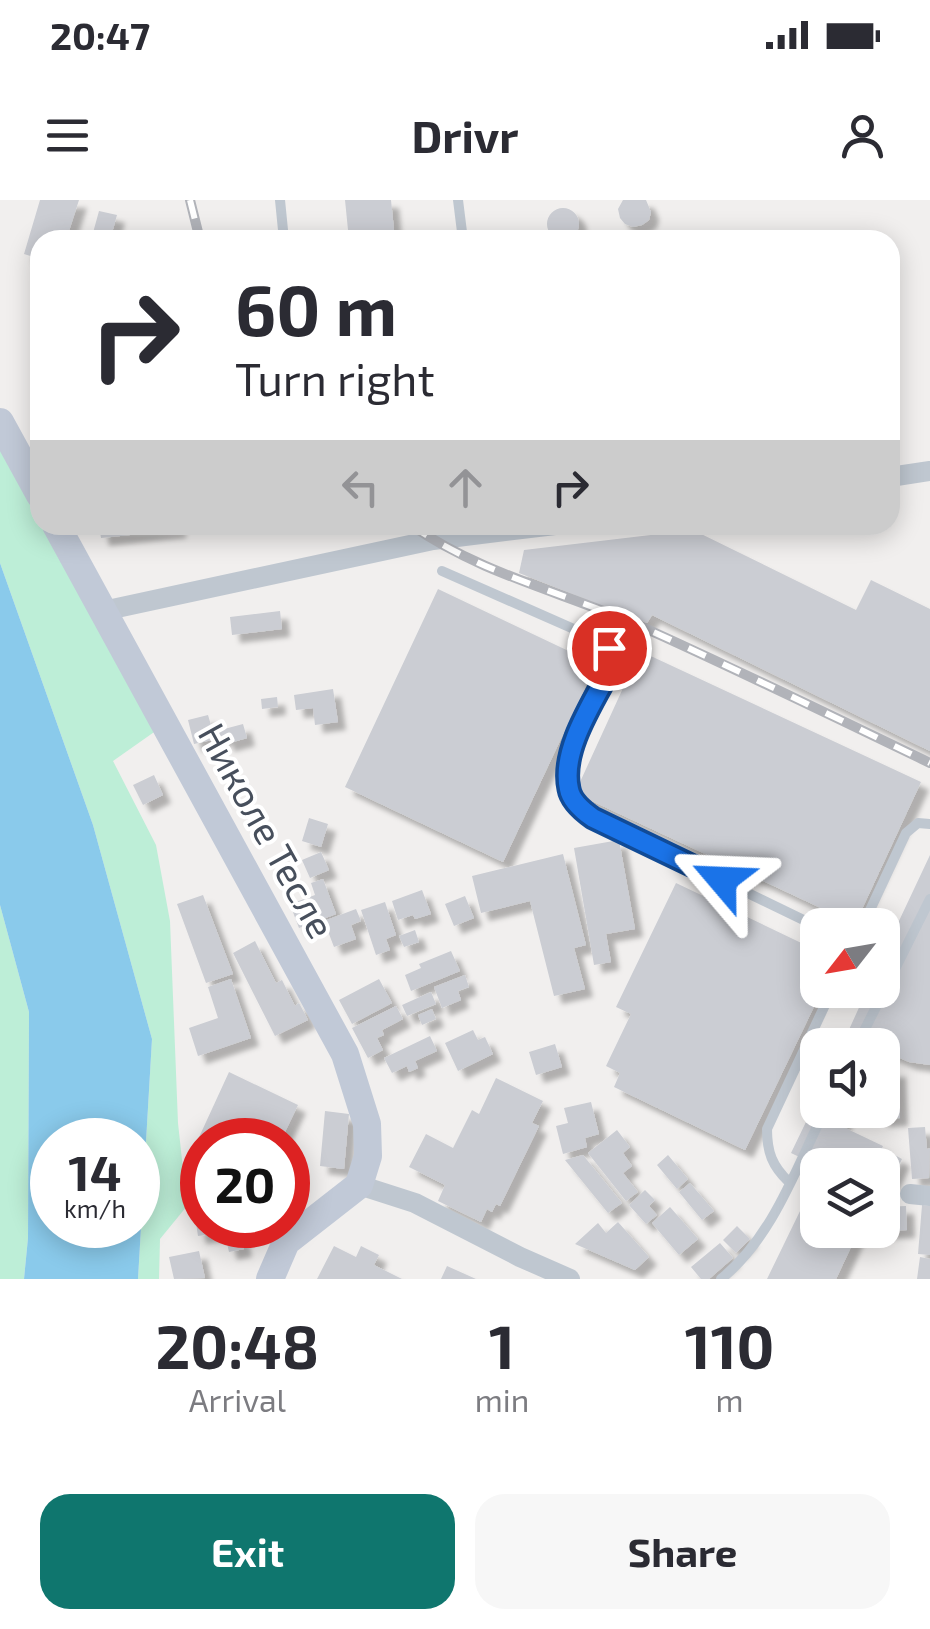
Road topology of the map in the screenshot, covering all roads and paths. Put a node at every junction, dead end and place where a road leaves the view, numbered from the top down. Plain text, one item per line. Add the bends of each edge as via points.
1 (280, 200) edge
2 (458, 200) edge
3 (283, 230) edge
4 (462, 230) edge
5 (0, 422) edge
6 (930, 470) edge
7 (900, 474) edge
8 (30, 477) edge
9 (61, 535) edge
10 (474, 535) edge
11 (442, 571) dead end
12 (103, 611) junction
13 (930, 824) edge
14 (930, 898) edge
15 (871, 908) edge
16 (800, 918) edge
17 (900, 960) edge
18 (824, 1008) edge
19 (816, 1128) edge
20 (789, 1182) junction
21 (360, 1185) junction
22 (270, 1279) edge
23 (570, 1279) edge
24 (721, 1279) edge

1 - 3 lane
2 - 4 lane
5 - 8 street
6 - 7 street
9 - 12 street, Николе Тесле
10 - 12 street
11 - 16 lane via 592,637 612,653 568,770 569,792 582,810
12 - 21 street, Николе Тесле via 345,1054 368,1124
13 - 15 lane via 906,833
14 - 17 lane
18 - 20 lane via 767,1129 772,1162
19 - 20 lane
20 - 24 lane via 760,1238
21 - 22 street via 286,1242
21 - 23 street via 415,1203

